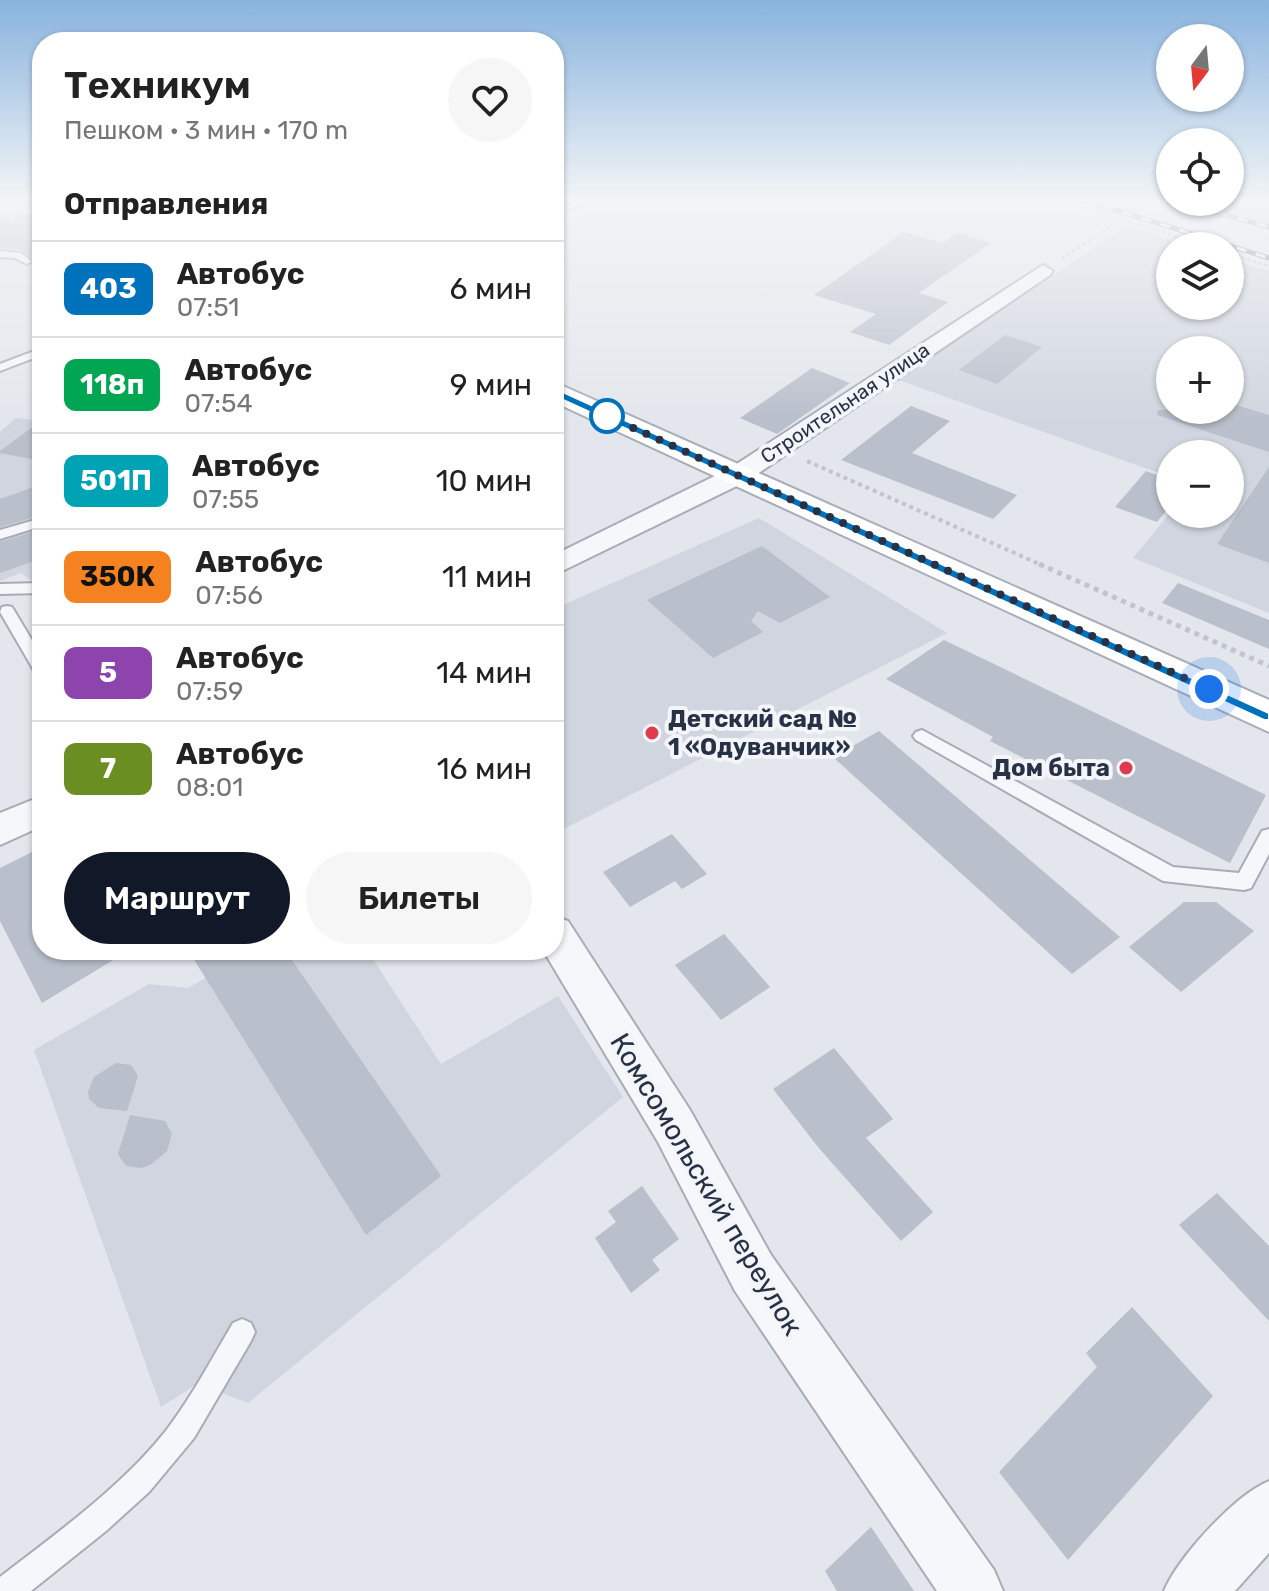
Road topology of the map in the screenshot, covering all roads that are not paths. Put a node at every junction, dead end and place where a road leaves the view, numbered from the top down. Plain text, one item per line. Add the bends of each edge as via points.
1 (1038, 274) edge
2 (32, 355) edge
3 (0, 368) edge
4 (564, 396) edge
5 (738, 475) junction
6 (32, 523) edge
7 (0, 535) edge
8 (564, 561) edge
9 (32, 588) edge
10 (0, 589) edge
11 (7, 611) dead end
12 (32, 653) edge
13 (1269, 717) edge
14 (922, 736) dead end
15 (32, 815) edge
16 (0, 830) edge
17 (1269, 836) edge
18 (564, 949) edge
19 (242, 1332) dead end
20 (1269, 1510) edge
21 (6, 1591) edge
22 (973, 1591) edge
23 (1194, 1591) edge

1 - 5 street, Строительная улица
2 - 3 lane
4 - 5 main road
5 - 8 street, Строительная улица
5 - 13 main road
6 - 7 lane
9 - 10 lane
11 - 12 lane
14 - 17 lane via 1170,875 1244,882
15 - 16 street
18 - 22 street, Комсомольский переулок via 674,1126 753,1273
19 - 21 lane via 174,1443 138,1481
20 - 23 street

